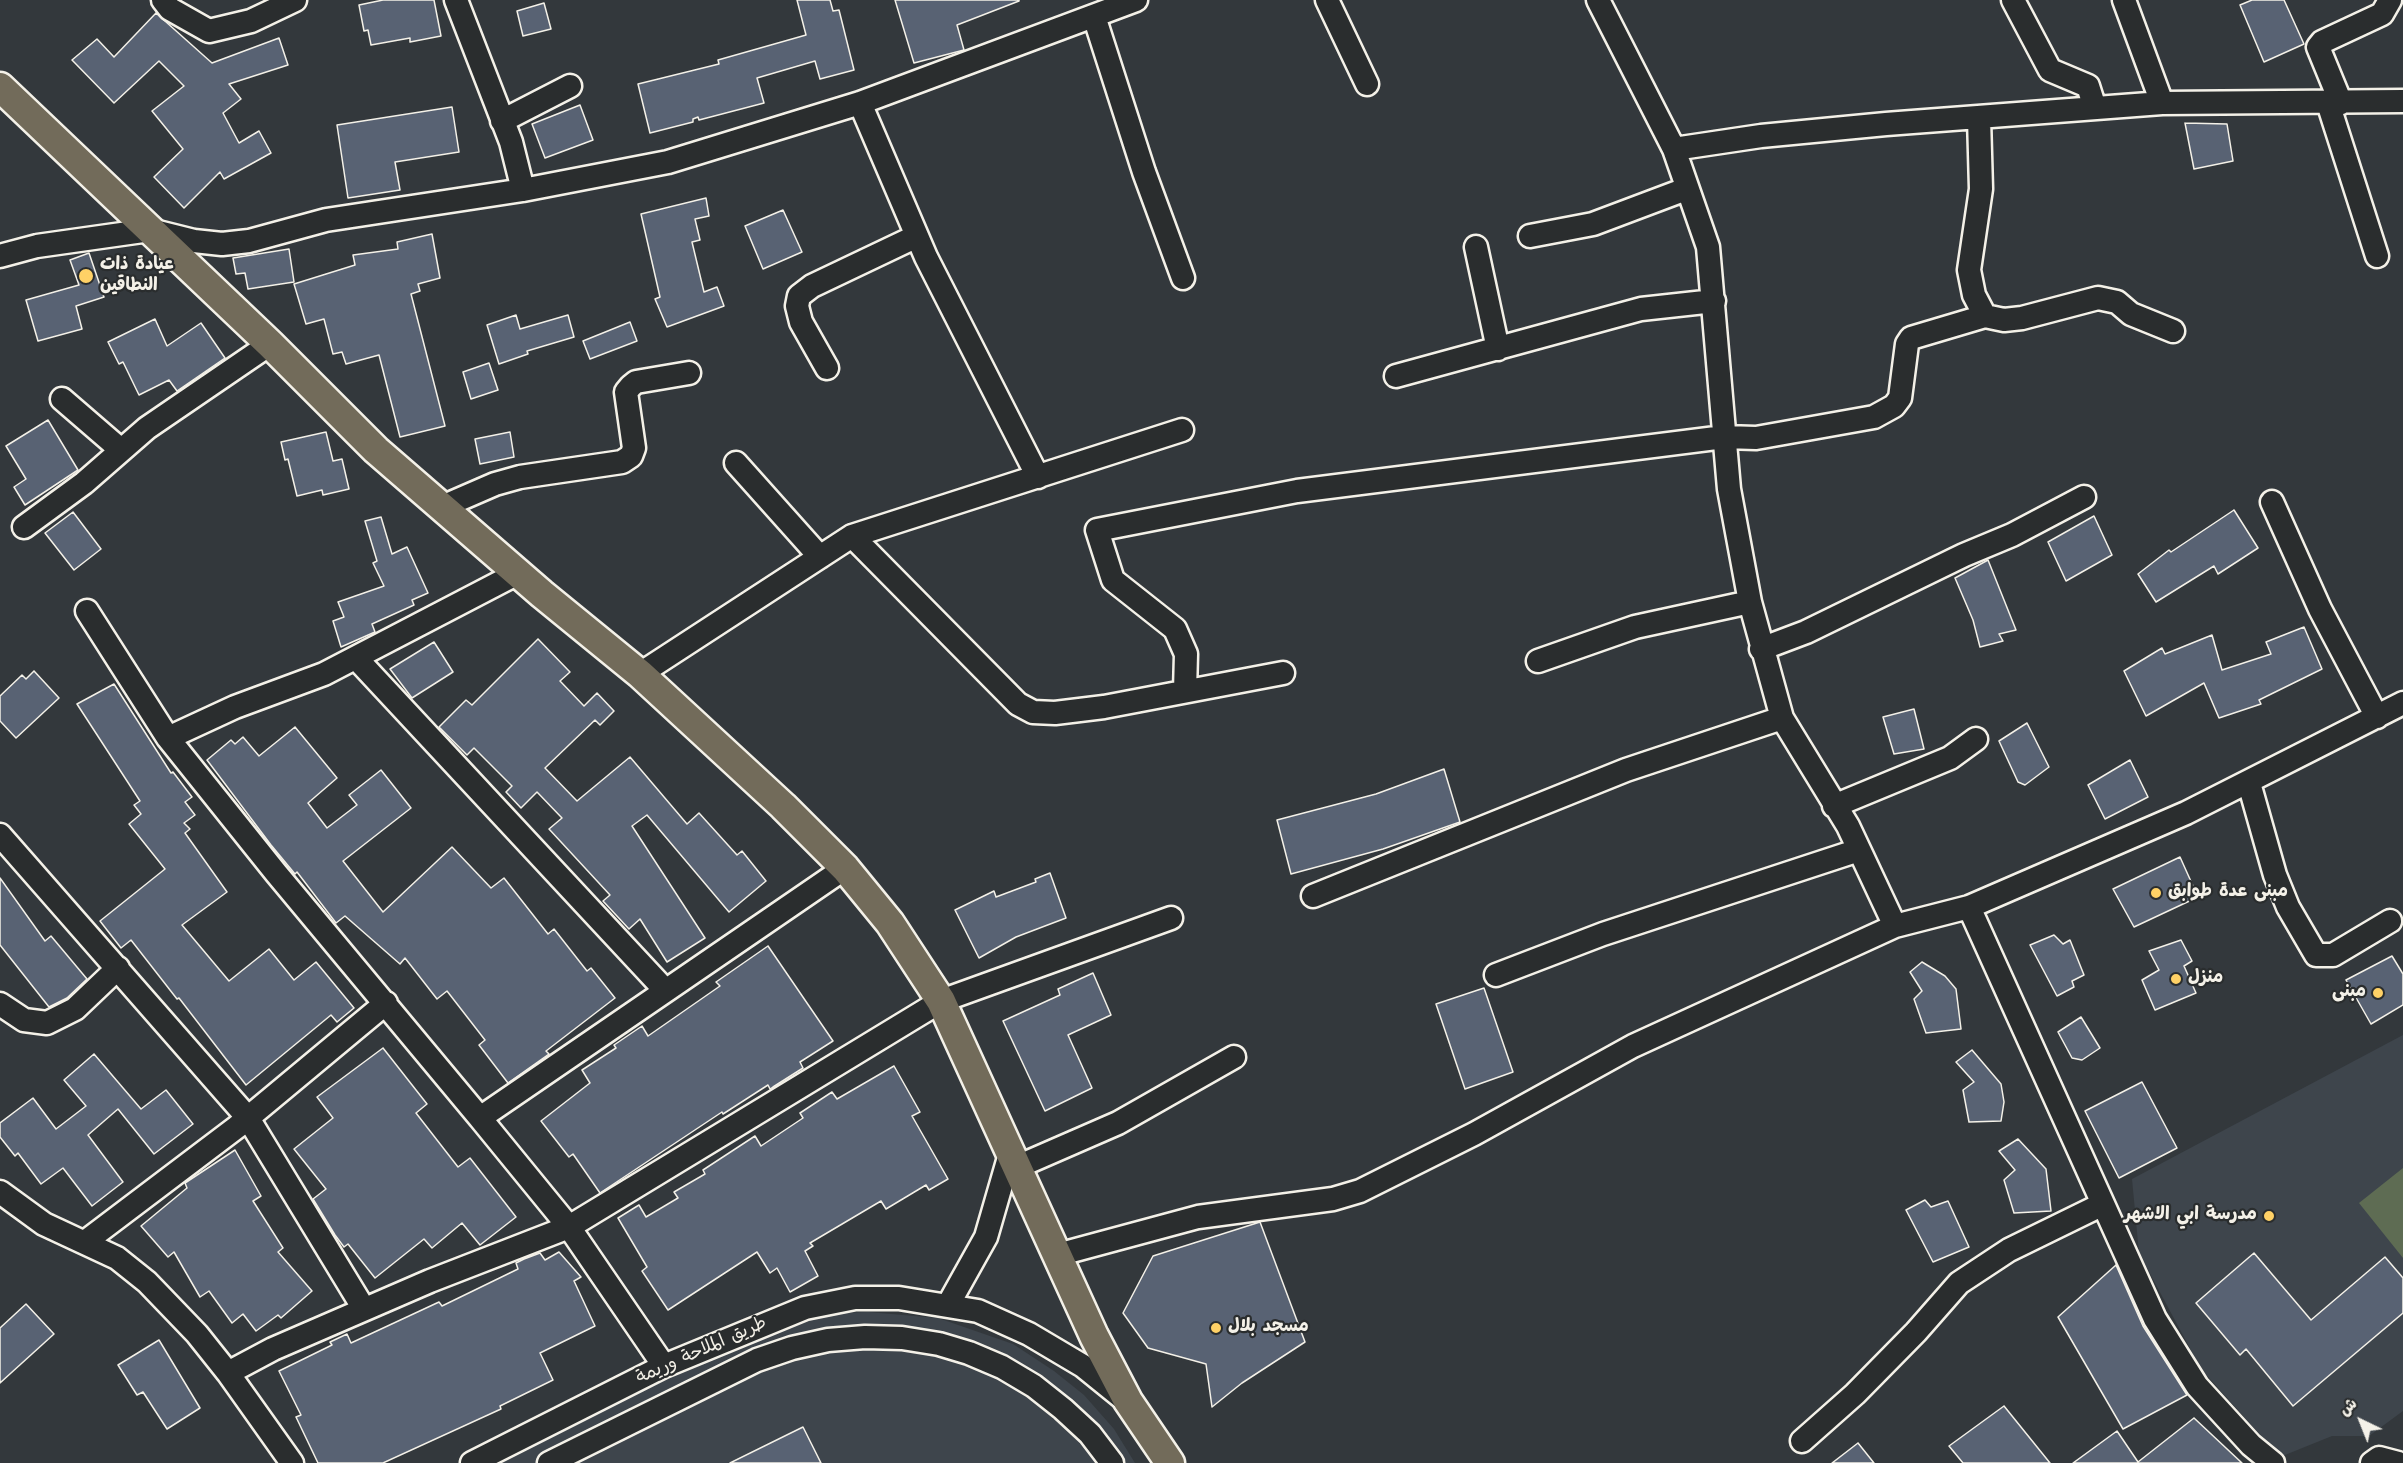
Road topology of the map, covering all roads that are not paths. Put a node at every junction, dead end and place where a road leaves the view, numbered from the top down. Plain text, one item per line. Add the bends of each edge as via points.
1 (163, 0) edge
2 (295, 0) edge
3 (456, 0) edge
4 (1136, 0) edge
5 (1327, 0) edge
6 (1598, 0) edge
7 (2013, 0) edge
8 (2124, 0) edge
9 (2390, 0) edge
10 (1094, 16) junction
11 (1367, 84) dead end
12 (570, 86) dead end
13 (0, 87) edge
14 (2403, 101) edge
15 (860, 103) junction
16 (2162, 103) junction
17 (2334, 103) junction
18 (2095, 108) junction
19 (1979, 118) junction
20 (502, 121) junction
21 (1674, 149) junction
22 (1686, 189) junction
23 (523, 190) junction
24 (150, 230) junction
25 (917, 236) junction
26 (1530, 236) dead end
27 (1476, 247) dead end
28 (0, 256) edge
29 (2378, 256) dead end
30 (1183, 278) dead end
31 (1714, 301) junction
32 (1986, 316) junction
33 (2173, 331) dead end
34 (270, 344) junction
35 (1498, 349) junction
36 (827, 368) dead end
37 (689, 373) dead end
38 (1396, 376) dead end
39 (62, 399) dead end
40 (1182, 430) dead end
41 (1724, 436) junction
42 (120, 450) junction
43 (736, 463) dead end
44 (1038, 477) junction
45 (2084, 496) dead end
46 (2272, 502) dead end
47 (442, 507) junction
48 (24, 527) dead end
49 (852, 536) junction
50 (820, 557) junction
51 (518, 573) junction
52 (1750, 602) junction
53 (87, 611) dead end
54 (1761, 649) junction
55 (356, 658) junction
56 (1538, 662) dead end
57 (1283, 673) dead end
58 (640, 674) junction
59 (1185, 691) junction
60 (2403, 703) edge
61 (2377, 717) junction
62 (1782, 718) junction
63 (168, 738) junction
64 (1976, 739) dead end
65 (2250, 783) junction
66 (1834, 806) junction
67 (0, 835) edge
68 (1859, 850) junction
69 (845, 868) junction
70 (1313, 896) dead end
71 (1969, 907) junction
72 (1171, 918) dead end
73 (2390, 921) dead end
74 (1895, 926) junction
75 (118, 968) junction
76 (1496, 975) dead end
77 (665, 990) junction
78 (940, 1001) junction
79 (0, 1004) edge
80 (387, 1004) junction
81 (1234, 1058) dead end
82 (248, 1118) junction
83 (480, 1118) junction
84 (1013, 1161) junction
85 (0, 1192) edge
86 (2103, 1204) junction
87 (569, 1227) junction
88 (85, 1242) junction
89 (1057, 1255) junction
90 (948, 1305) junction
91 (364, 1309) junction
92 (664, 1366) junction
93 (228, 1373) junction
94 (1128, 1401) junction
95 (1803, 1441) dead end
96 (292, 1463) edge
97 (472, 1463) edge
98 (549, 1463) edge
99 (1112, 1463) edge
100 (1170, 1463) edge
101 (2273, 1463) edge
102 (2372, 1463) edge
103 (2398, 1463) edge

1 - 2 street via 170,9 209,31 251,21
3 - 20 street
4 - 10 street
5 - 11 street
6 - 21 street
7 - 18 street via 2050,70 2088,86
8 - 16 street
9 - 17 street via 2382,14 2319,46
10 - 15 street
10 - 30 street
12 - 20 street
13 - 24 main road
14 - 17 street
15 - 23 street via 668,162
15 - 25 street
16 - 17 street
16 - 18 street
17 - 29 street
18 - 19 street
19 - 21 street via 1761,136
19 - 32 street via 1981,189 1968,270 1974,295
20 - 23 street
21 - 22 street
22 - 26 street via 1593,224
22 - 31 street via 1708,247
23 - 24 street via 326,220 249,241 222,244
24 - 28 street via 38,246
24 - 34 main road
25 - 36 street via 812,286 800,296 797,306 801,322
25 - 44 street
27 - 35 street
31 - 35 street via 1641,309
31 - 41 street
32 - 33 street via 2022,318 2098,298 2117,302 2131,314
32 - 41 street via 1911,338 1900,398 1874,417 1756,438
34 - 42 street
34 - 47 main road via 376,450
35 - 38 street
37 - 47 street via 636,382 626,392 634,448 622,462 520,477
39 - 42 street
40 - 44 street
41 - 52 street via 1729,489
41 - 59 street via 1297,490 1097,530 1113,580 1175,629 1186,654
42 - 48 street via 84,483
43 - 50 street
44 - 49 street
45 - 54 street via 2012,535 1826,623
46 - 61 street via 2320,609
47 - 51 main road
49 - 50 street
49 - 59 street via 1018,704 1033,712 1104,707
50 - 58 street
51 - 55 street
51 - 58 main road
52 - 54 street
52 - 56 street via 1635,627
53 - 63 street
54 - 62 street
55 - 63 street
55 - 77 street
57 - 59 street
58 - 69 main road
60 - 61 street
61 - 65 street
62 - 66 street
62 - 70 street via 1626,770
63 - 80 street
64 - 66 street via 1950,758
65 - 71 street
65 - 73 street via 2275,875 2288,907 2316,955 2333,955
66 - 68 street
67 - 75 street
68 - 74 street
68 - 76 street via 1602,934
69 - 77 street
69 - 78 main road via 890,923
71 - 74 street
71 - 86 street
72 - 78 street
74 - 89 street via 1634,1046 1360,1191 1332,1199 1198,1217
75 - 79 street via 75,1009 47,1023 24,1020
75 - 82 street
77 - 83 street
78 - 84 main road
78 - 87 street
80 - 82 street
80 - 83 street
81 - 84 street via 1118,1123
82 - 88 street
82 - 91 street
83 - 87 street
84 - 89 main road
84 - 90 street via 986,1237
85 - 88 street via 44,1224
86 - 95 street via 2009,1250 1959,1282 1916,1332
86 - 101 street via 2155,1319 2197,1386 2251,1445
87 - 91 street
87 - 92 street
88 - 93 street via 117,1258 147,1282
89 - 94 main road
90 - 92 street, طريق الملاحة وريمة via 899,1298 855,1298 805,1308
90 - 94 street, طريق الملاحة وريمة via 978,1311 1029,1334 1083,1366
91 - 93 street
92 - 97 street, طريق الملاحة وريمة
93 - 96 street
94 - 100 main road
98 - 99 street via 757,1360 801,1346 865,1337 939,1344 1002,1367 1063,1408
102 - 103 street via 2379,1458

